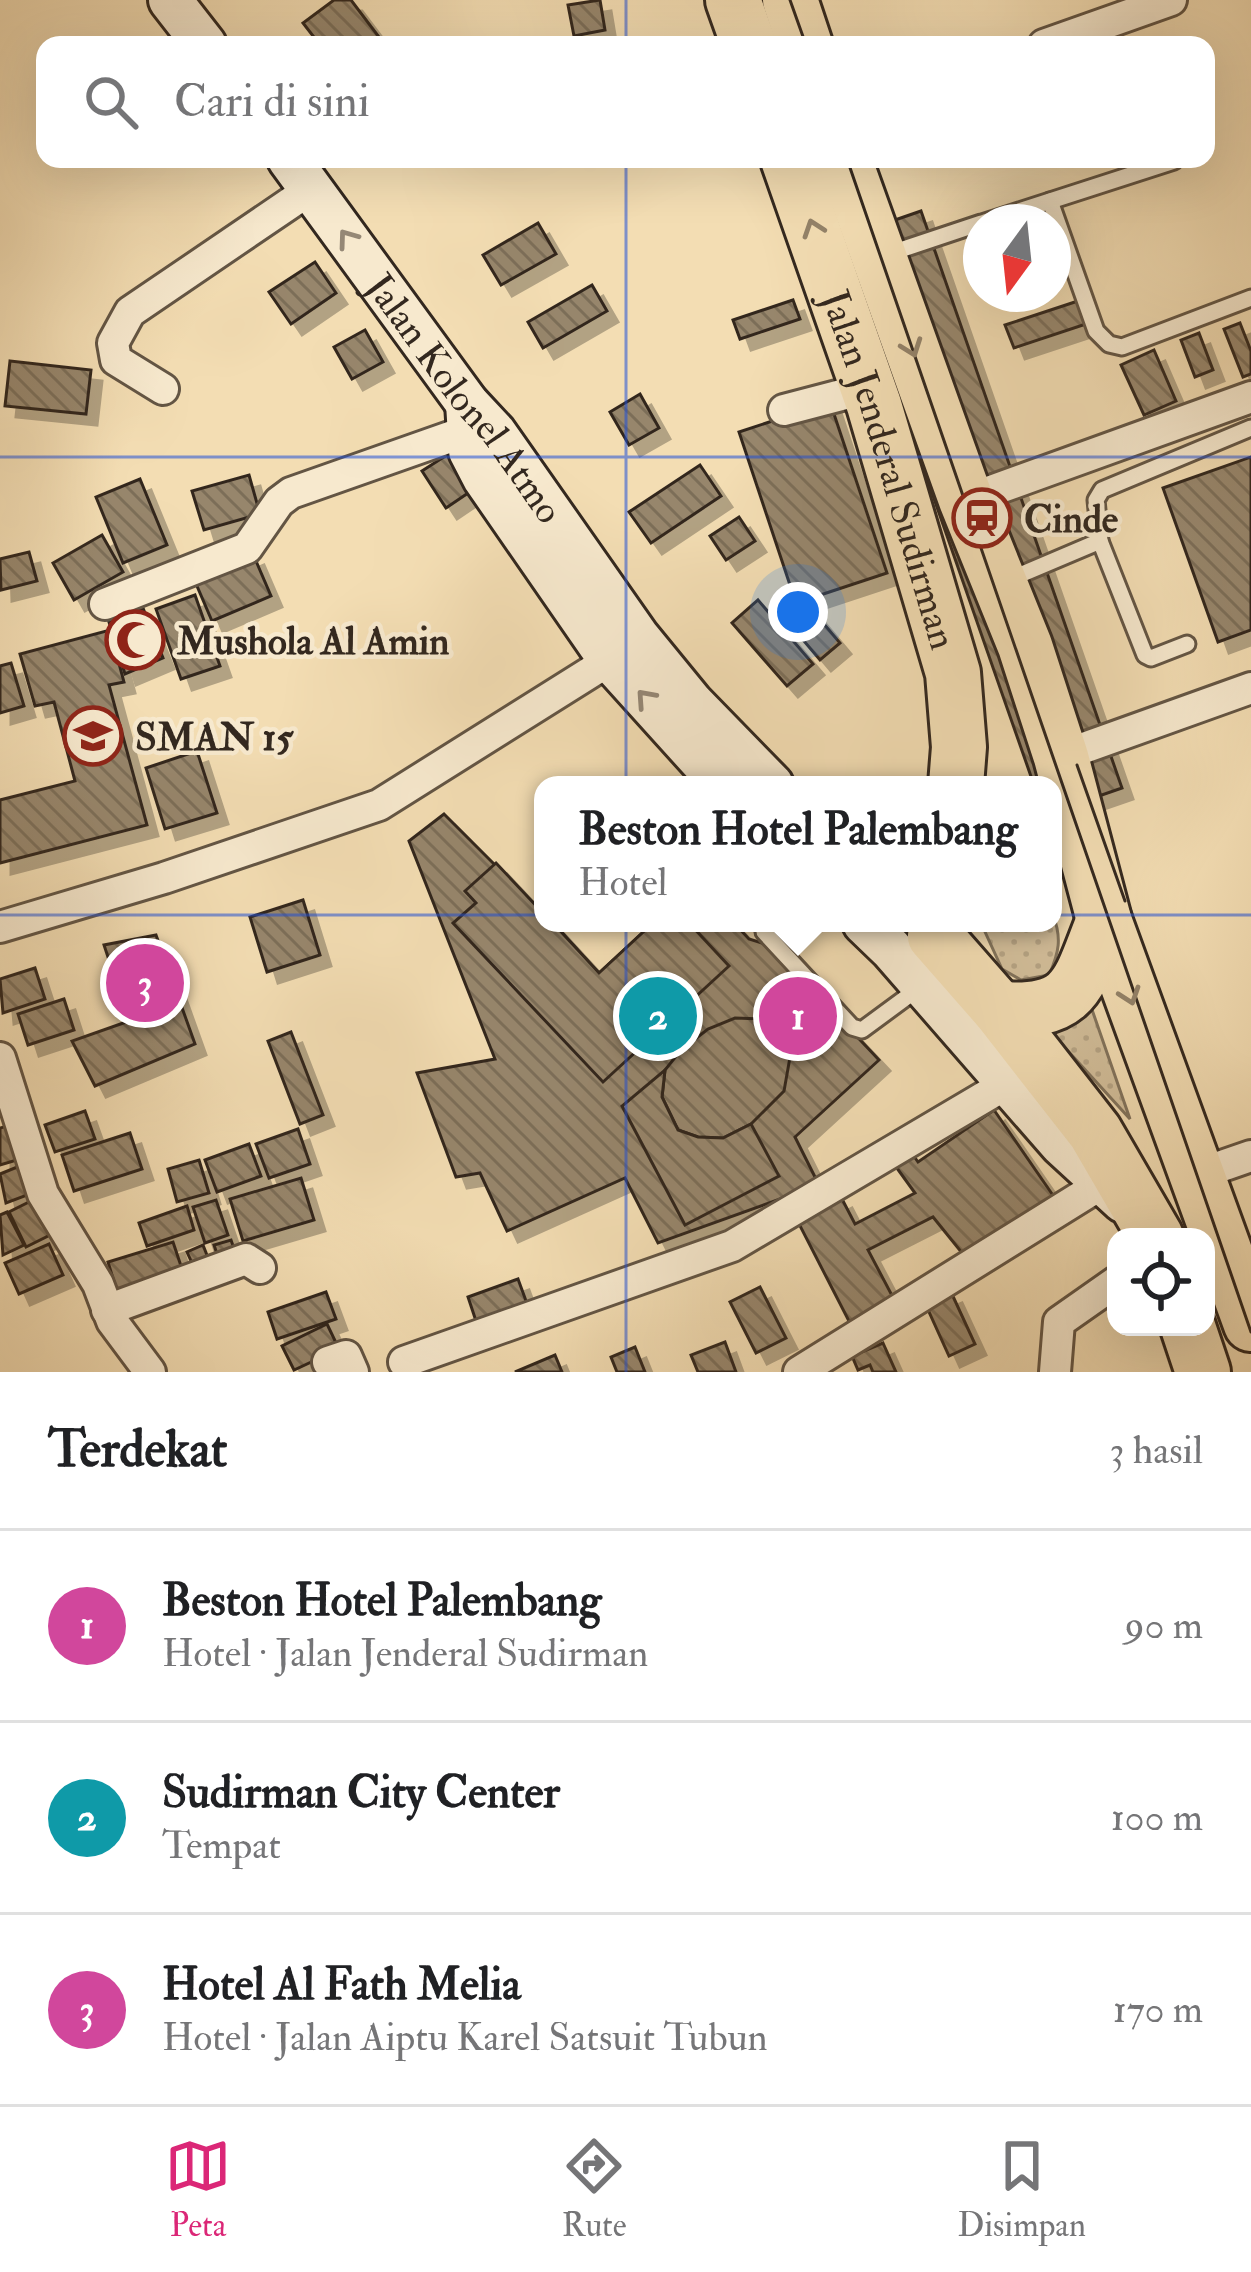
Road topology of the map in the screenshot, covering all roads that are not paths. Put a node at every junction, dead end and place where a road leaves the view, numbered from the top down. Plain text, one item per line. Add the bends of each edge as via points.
1 (170, 0) edge
2 (733, 0) edge
3 (790, 0) edge
4 (1171, 0) edge
5 (198, 36) edge
6 (746, 36) edge
7 (802, 36) edge
8 (1069, 36) edge
9 (791, 168) edge
10 (847, 168) edge
11 (1152, 168) edge
12 (300, 174) edge
13 (1051, 201) junction
14 (1042, 204) edge
15 (963, 229) edge
16 (879, 256) junction
17 (1251, 298) edge
18 (868, 388) junction
19 (163, 389) dead end
20 (1251, 397) edge
21 (784, 410) dead end
22 (474, 420) junction
23 (1251, 428) edge
24 (966, 500) junction
25 (1100, 541) junction
26 (999, 583) junction
27 (105, 604) dead end
28 (1187, 644) dead end
29 (624, 649) junction
30 (1251, 688) edge
31 (1078, 750) dead end
32 (716, 776) edge
33 (763, 776) edge
34 (957, 776) edge
35 (1104, 920) junction
36 (0, 926) edge
37 (764, 932) edge
38 (894, 932) edge
39 (928, 942) edge
40 (999, 1009) junction
41 (0, 1058) edge
42 (1008, 1083) junction
43 (1251, 1156) edge
44 (1196, 1175) junction
45 (1103, 1184) junction
46 (1151, 1228) edge
47 (1152, 1228) edge
48 (260, 1268) dead end
49 (1107, 1288) edge
50 (107, 1310) junction
51 (1251, 1324) edge
52 (1191, 1336) edge
53 (390, 1367) edge
54 (150, 1372) edge
55 (799, 1372) edge
56 (1055, 1372) edge
57 (1203, 1372) edge

1 - 5 main road
2 - 6 highway
3 - 7 highway
4 - 8 street
18 -> 9 highway, Jalan Jenderal Sudirman
10 - 16 highway, Jalan Jenderal Sudirman
11 - 13 lane
12 - 19 street via 123,321 116,360
22 -> 12 main road, Jalan Kolonel Atmo
13 - 14 lane
13 - 17 lane via 1096,331 1109,344 1122,347
15 - 16 lane
16 -> 24 highway, Jalan Jenderal Sudirman
18 - 21 street
18 - 34 highway, Jalan Jenderal Sudirman via 953,673
20 - 24 street
22 - 27 street via 291,493 247,548
22 - 29 main road, Jalan Kolonel Atmo
23 - 25 lane via 1102,490
24 - 26 highway, Jalan Jenderal Sudirman
25 - 26 lane
25 - 28 lane via 1144,655
26 - 35 highway, Jalan Jenderal Sudirman via 1060,757
32 -> 29 main road
29 - 33 main road
29 - 36 street via 379,805
30 - 31 street
35 - 40 highway via 1075,989 1035,1011
35 -> 44 highway, Jalan Jenderal Sudirman
37 - 39 lane via 862,1030
38 - 39 main road
39 - 40 highway
39 - 42 main road
40 - 47 highway via 1095,1132
41 - 50 street via 43,1194
42 - 45 main road
42 - 53 street via 731,1246
43 - 44 street
44 - 51 highway, Jalan Jenderal Sudirman
45 - 46 main road
45 - 55 street
48 - 50 street via 246,1259
49 - 56 street via 1059,1322
50 - 54 street
52 - 57 highway

